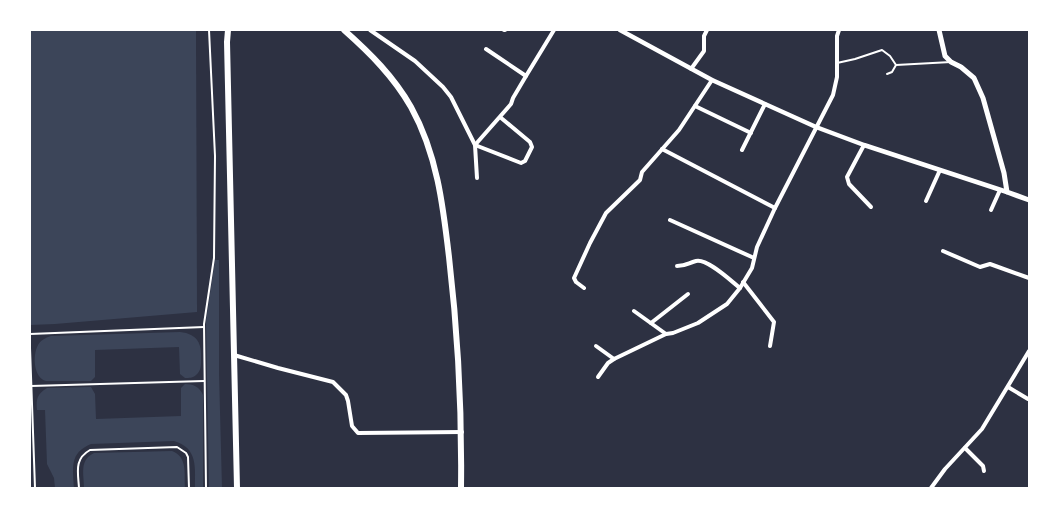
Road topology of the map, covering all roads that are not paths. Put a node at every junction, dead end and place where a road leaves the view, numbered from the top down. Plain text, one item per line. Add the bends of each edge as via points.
1 (209, 30) edge
2 (228, 30) edge
3 (344, 30) edge
4 (370, 30) edge
5 (554, 30) edge
6 (620, 30) edge
7 (707, 30) edge
8 (839, 30) edge
9 (939, 30) edge
10 (486, 49) dead end
11 (951, 62) junction
12 (837, 63) junction
13 (896, 65) junction
14 (691, 69) junction
15 (886, 74) dead end
16 (526, 76) junction
17 (712, 80) junction
18 (765, 104) junction
19 (695, 106) junction
20 (500, 117) junction
21 (816, 127) junction
22 (751, 134) junction
23 (475, 145) junction
24 (864, 145) junction
25 (662, 149) junction
26 (742, 150) dead end
27 (940, 170) junction
28 (477, 178) dead end
29 (1000, 190) junction
30 (1007, 192) junction
31 (1029, 200) edge
32 (926, 201) dead end
33 (871, 207) dead end
34 (775, 208) junction
35 (991, 210) dead end
36 (670, 220) dead end
37 (943, 252) dead end
38 (754, 258) junction
39 (677, 266) dead end
40 (1029, 278) edge
41 (744, 282) junction
42 (584, 288) dead end
43 (740, 288) junction
44 (688, 294) dead end
45 (634, 311) dead end
46 (651, 323) junction
47 (204, 327) junction
48 (30, 334) edge
49 (666, 334) junction
50 (596, 346) dead end
51 (770, 346) dead end
52 (30, 348) edge
53 (1029, 351) edge
54 (234, 355) junction
55 (614, 359) junction
56 (598, 377) dead end
57 (205, 381) junction
58 (31, 386) edge
59 (1008, 387) junction
60 (1028, 399) edge
61 (462, 432) junction
62 (965, 448) junction
63 (984, 471) dead end
64 (35, 488) edge
65 (79, 488) edge
66 (189, 488) edge
67 (206, 488) edge
68 (237, 488) edge
69 (461, 488) edge
70 (932, 488) edge

1 - 47 lane via 215,156 214,258
2 - 54 highway
3 - 61 highway via 368,51 401,91 419,124 435,169 452,279
4 - 23 street via 415,61 443,87
5 - 16 street
6 - 14 street
7 - 14 street via 704,51
8 - 12 street
9 - 11 main road via 946,56
10 - 16 street
11 - 13 lane
11 - 30 main road via 974,78 983,98
12 - 13 lane via 882,50
12 - 21 street via 833,95
13 - 15 lane via 892,72
14 - 17 street
16 - 20 street
17 - 18 street
17 - 19 street
18 - 21 street
18 - 22 street
19 - 22 street
19 - 25 street
20 - 23 street
20 - 23 street via 530,142 532,147 525,161 521,163
21 - 24 street
21 - 34 street
22 - 26 street
23 - 28 street
24 - 27 street
24 - 33 street via 847,178
25 - 34 street
25 - 42 street via 642,172 640,180 606,213 574,278
27 - 29 street
27 - 32 street
29 - 30 street
29 - 35 street
30 - 31 main road
34 - 38 street
36 - 38 street
37 - 40 street via 980,266 990,264
38 - 41 street
39 - 43 street via 698,260 707,263
41 - 43 street
41 - 51 street via 774,322
43 - 49 street via 727,304 698,323
44 - 46 street
45 - 46 street
46 - 49 street
47 - 48 lane
47 - 57 lane
49 - 55 street
50 - 55 street
52 - 58 lane
53 - 59 street
54 - 61 street via 333,382 346,394 352,426 358,433
54 - 68 highway
55 - 56 street
57 - 58 lane
57 - 67 lane
58 - 64 lane
59 - 60 street
59 - 62 street via 982,429
61 - 69 highway
62 - 63 street
62 - 70 street
65 - 66 lane via 79,460 90,450 177,447 188,457

